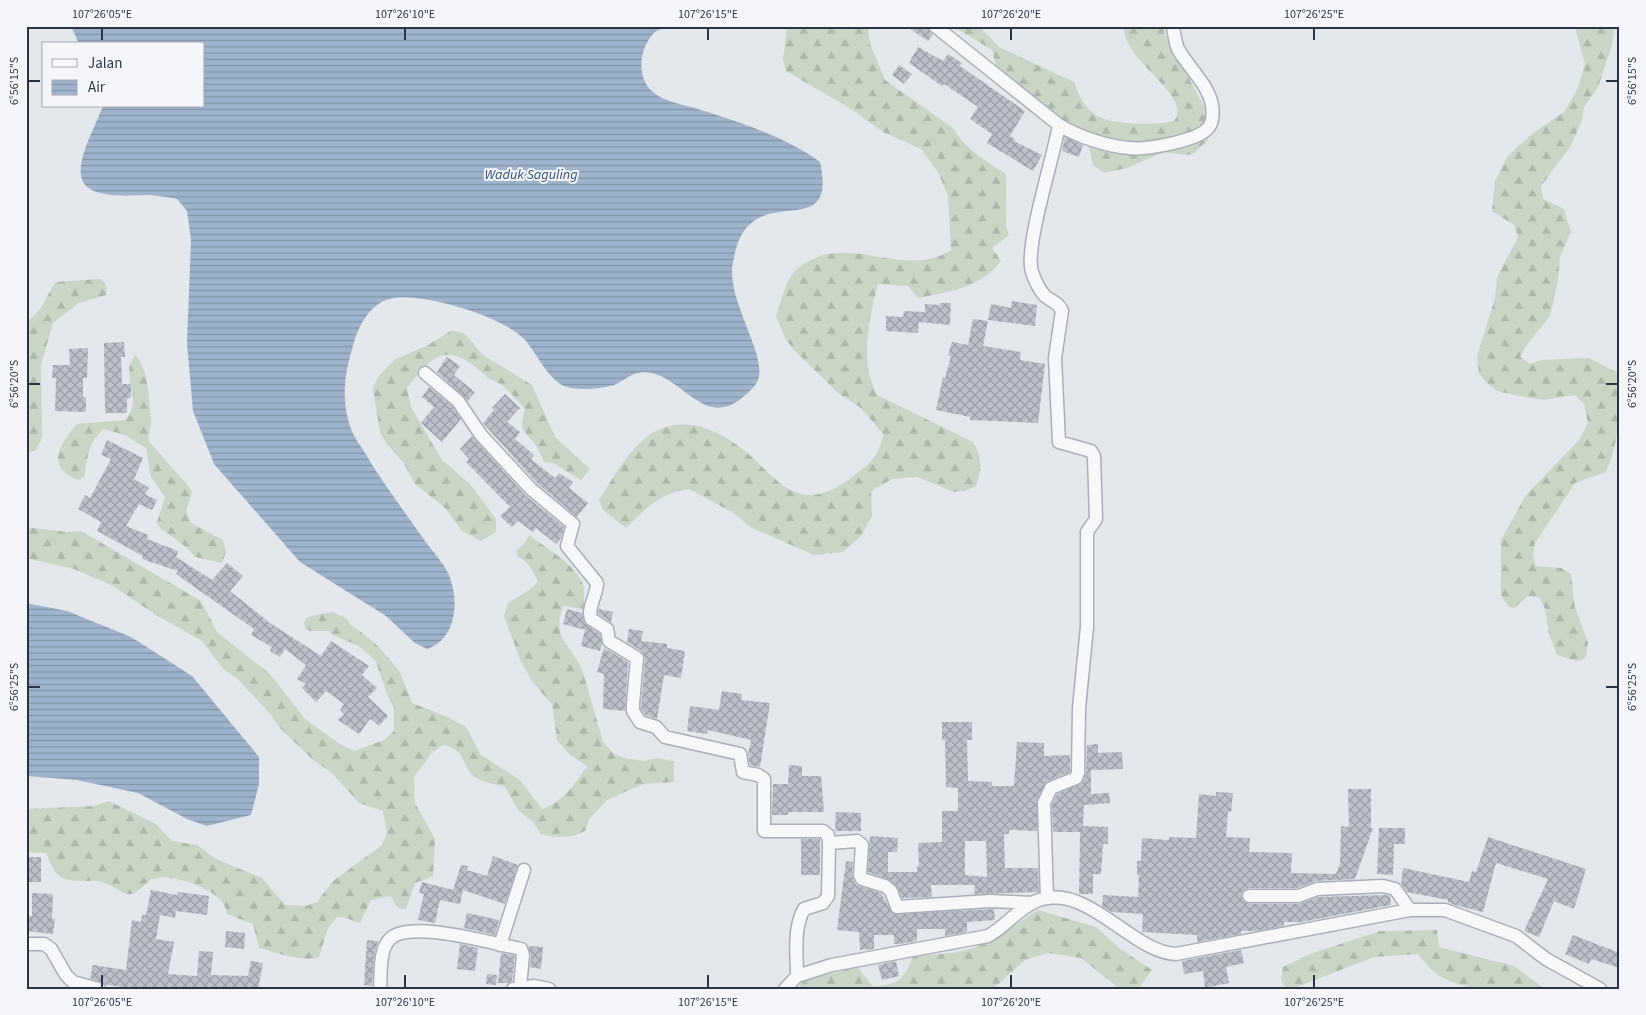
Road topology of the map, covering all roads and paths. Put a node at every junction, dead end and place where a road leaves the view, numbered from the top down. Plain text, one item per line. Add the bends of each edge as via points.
1 (936, 26) edge
2 (1173, 26) edge
3 (1059, 125) junction
4 (425, 373) dead end
5 (829, 843) junction
6 (524, 870) dead end
7 (1249, 896) dead end
8 (1047, 898) junction
9 (1032, 902) junction
10 (1410, 910) junction
11 (26, 944) edge
12 (500, 945) junction
13 (797, 976) junction
14 (516, 988) edge
15 (99, 989) edge
16 (380, 989) edge
17 (549, 989) edge
18 (785, 989) edge
19 (1600, 989) edge

1 - 3 street
2 - 3 street via 1178,47 1212,105 1208,129 1188,139 1159,146 1129,148 1088,138
3 - 8 street via 1030,257 1032,273 1045,295 1062,311 1055,358 1059,442 1093,453 1096,519 1087,532 1087,627 1079,708 1078,773 1076,778 1051,788 1044,803
4 - 5 street via 454,397 481,435 531,489 573,524 566,546 597,583 590,619 607,629 609,641 616,647 637,658 633,711 640,722 656,727 665,737 740,754 742,772 764,779 764,831 823,831 828,835
5 - 9 street via 857,841 862,845 862,879 885,886 891,891 897,907 990,901
5 - 13 street via 828,896 823,903 804,909 800,916
6 - 12 street
7 - 10 street via 1299,896 1317,889 1383,886 1395,889
8 - 9 street
8 - 10 street via 1064,899 1088,908 1158,950 1176,954
9 - 13 street via 988,936 868,957
10 - 19 street via 1445,910 1516,936 1546,959
11 - 15 street via 44,944 51,949 73,982
12 - 14 street via 523,951
12 - 16 street via 438,932 416,930 396,933 385,945
13 - 18 street
14 - 17 street via 534,986

